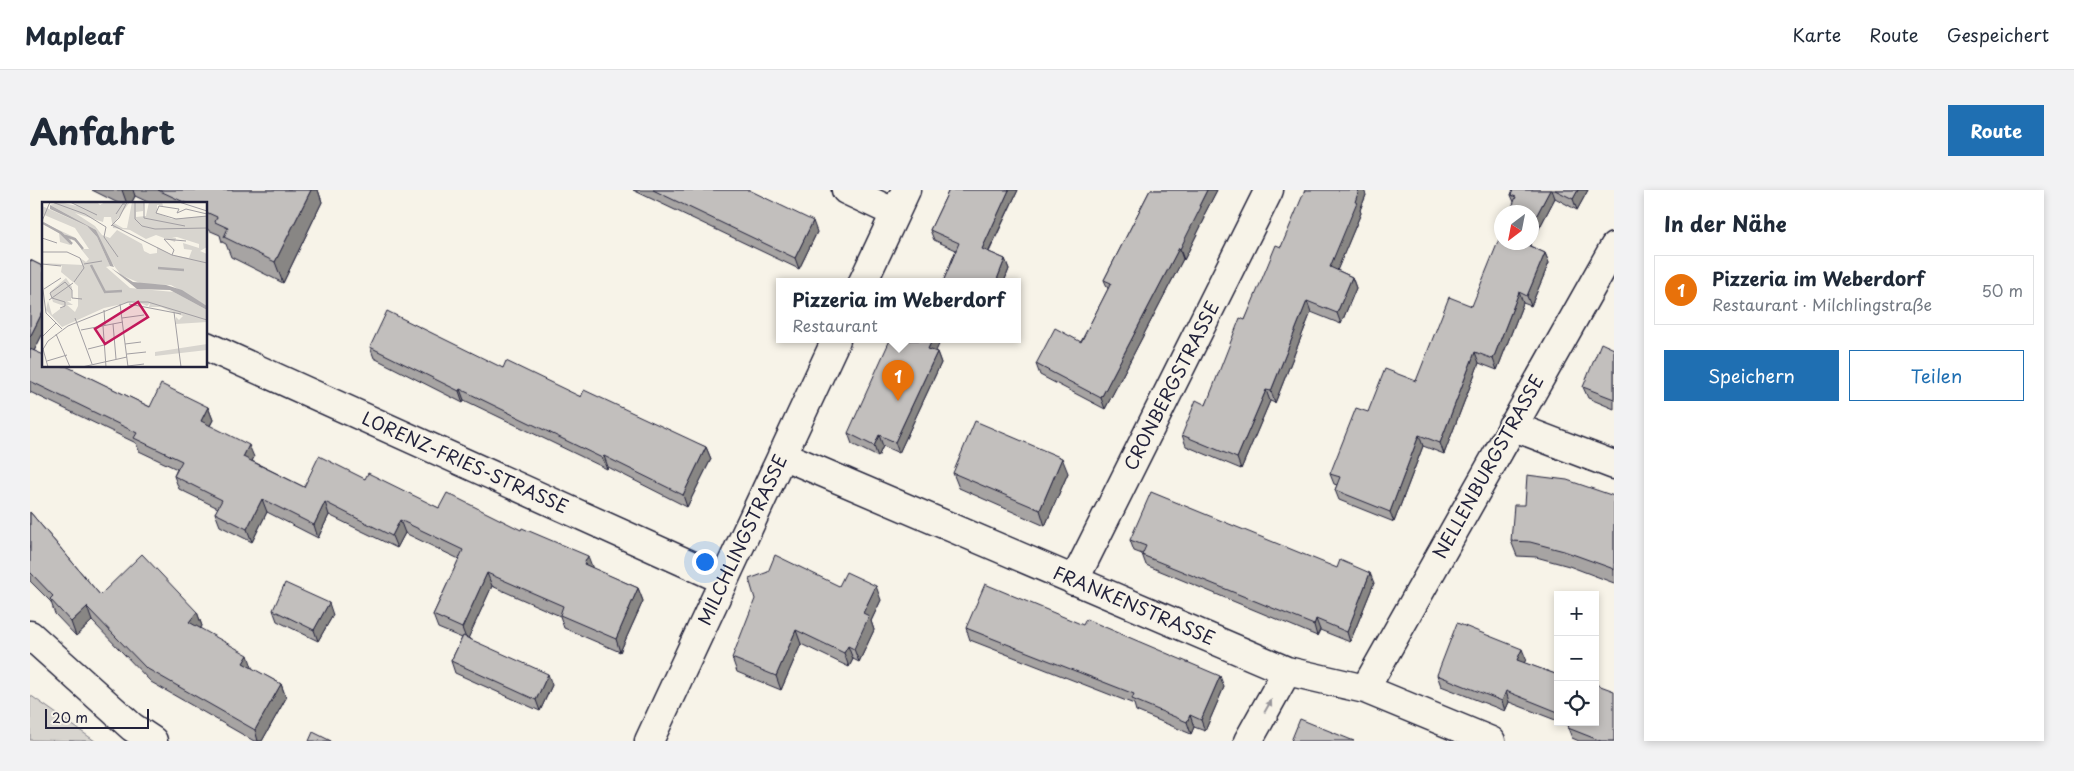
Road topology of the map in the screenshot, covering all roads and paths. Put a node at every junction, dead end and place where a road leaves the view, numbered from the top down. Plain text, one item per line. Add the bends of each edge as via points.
1 (846, 190) edge
2 (1270, 190) edge
3 (901, 202) edge
4 (1614, 247) edge
5 (865, 278) edge
6 (835, 343) edge
7 (208, 347) edge
8 (1512, 426) junction
9 (782, 455) junction
10 (1614, 465) edge
11 (724, 580) junction
12 (1074, 581) junction
13 (30, 635) edge
14 (1287, 671) junction
15 (1365, 689) junction
16 (153, 741) edge
17 (649, 741) edge
18 (1248, 741) edge
19 (1491, 741) edge

1 - 3 street
2 - 12 street, CRONBERGSTRASSE
3 - 5 street
4 - 8 street, NELLENBURGSTRASSE
6 - 9 street, MILCHLINGSTRASSE
7 - 11 street, LORENZ-FRIES-STRASSE
8 - 10 street
8 - 15 street, NELLENBURGSTRASSE
9 - 11 street, MILCHLINGSTRASSE
9 - 12 street, FRANKENSTRASSE
11 - 17 street, MILCHLINGSTRASSE
12 - 14 street, FRANKENSTRASSE
13 - 16 street via 132,727
14 - 15 street, FRANKENSTRASSE
18 -> 14 street
15 - 19 street, FRANKENSTRASSE

